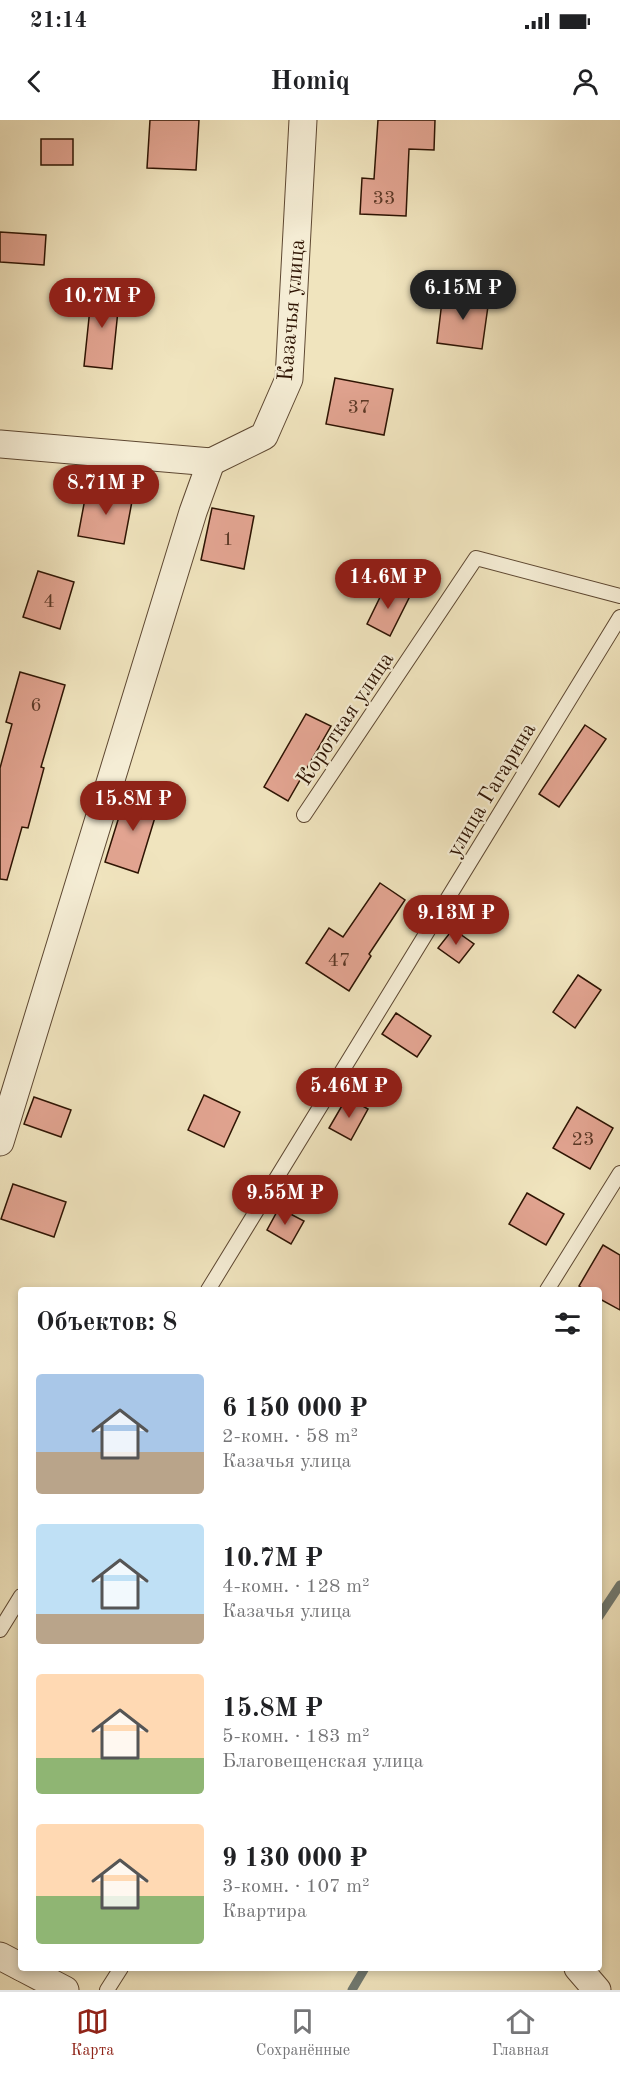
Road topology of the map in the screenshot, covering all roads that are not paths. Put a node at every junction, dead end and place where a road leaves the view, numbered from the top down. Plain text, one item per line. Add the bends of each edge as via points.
1 (303, 120) edge
2 (0, 444) edge
3 (211, 462) junction
4 (620, 596) edge
5 (620, 617) edge
6 (304, 815) dead end
7 (0, 1142) edge
8 (620, 1173) edge
9 (210, 1287) edge
10 (549, 1287) edge
11 (18, 1601) edge
12 (0, 1630) edge
13 (0, 1956) edge
14 (18, 1965) edge
15 (29, 1971) edge
16 (119, 1971) edge
17 (581, 1971) edge
18 (65, 1990) edge
19 (107, 1990) edge
20 (597, 1990) edge

1 - 3 street, Казачья улица via 289,379 264,436
2 - 3 street
3 - 7 street
4 - 6 lane, Короткая улица via 476,558
5 - 9 lane, улица Гагарина
8 - 10 lane
11 - 12 lane
13 - 14 street
15 - 18 street
16 - 19 lane
17 - 20 street

